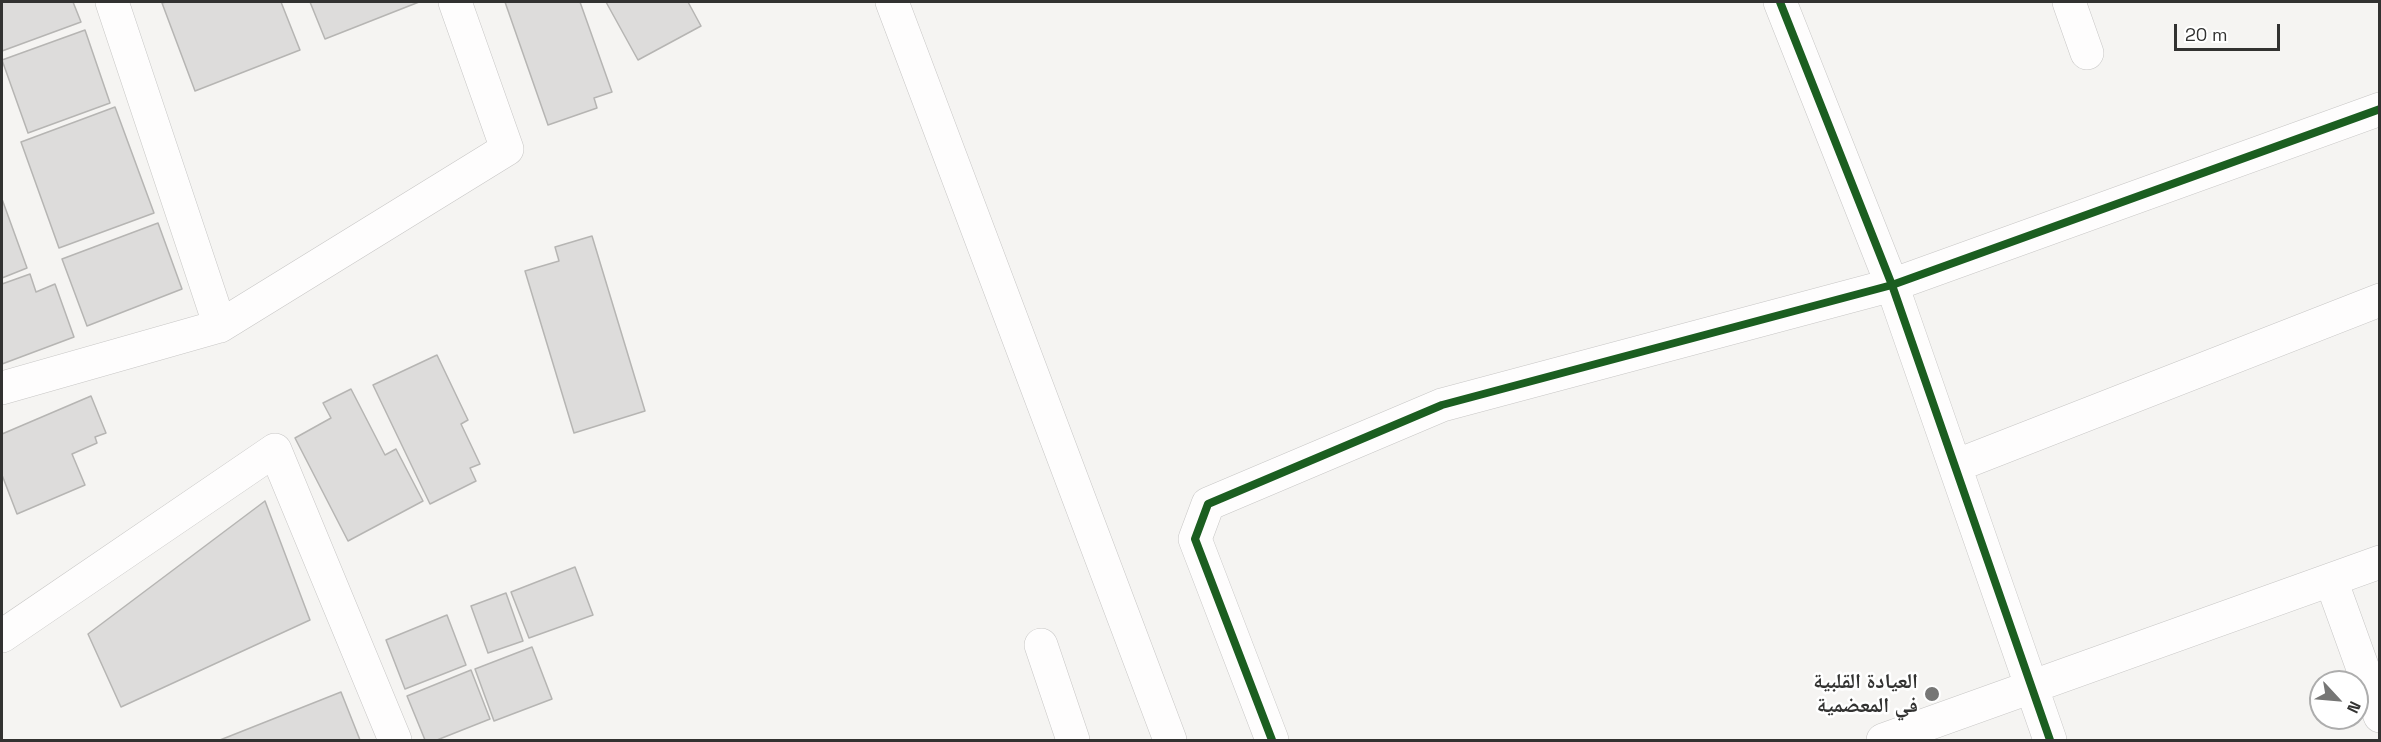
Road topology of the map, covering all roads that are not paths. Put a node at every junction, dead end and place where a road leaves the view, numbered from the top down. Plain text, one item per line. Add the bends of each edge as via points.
1 (112, 2) edge
2 (455, 2) edge
3 (893, 2) edge
4 (1780, 2) edge
5 (2069, 2) edge
6 (2087, 53) dead end
7 (2379, 109) edge
8 (1892, 285) junction
9 (2379, 300) edge
10 (220, 326) junction
11 (2, 388) edge
12 (1955, 466) junction
13 (2379, 562) edge
14 (2331, 580) junction
15 (2, 636) edge
16 (1041, 645) dead end
17 (2031, 687) junction
18 (2379, 716) edge
19 (395, 741) edge
20 (1073, 741) edge
21 (1170, 741) edge
22 (1272, 741) edge
23 (1883, 741) edge
24 (2050, 741) edge

1 - 10 street
2 - 10 street via 507,149
3 - 21 street
4 - 8 street
5 - 6 street
7 - 8 street
8 - 12 street
8 - 22 street via 1442,405 1208,504 1195,539
9 - 12 street
10 - 11 street
12 - 17 street
13 - 14 street
14 - 17 street
14 - 18 street
15 - 19 street via 275,450
16 - 20 street
17 - 23 street
17 - 24 street

